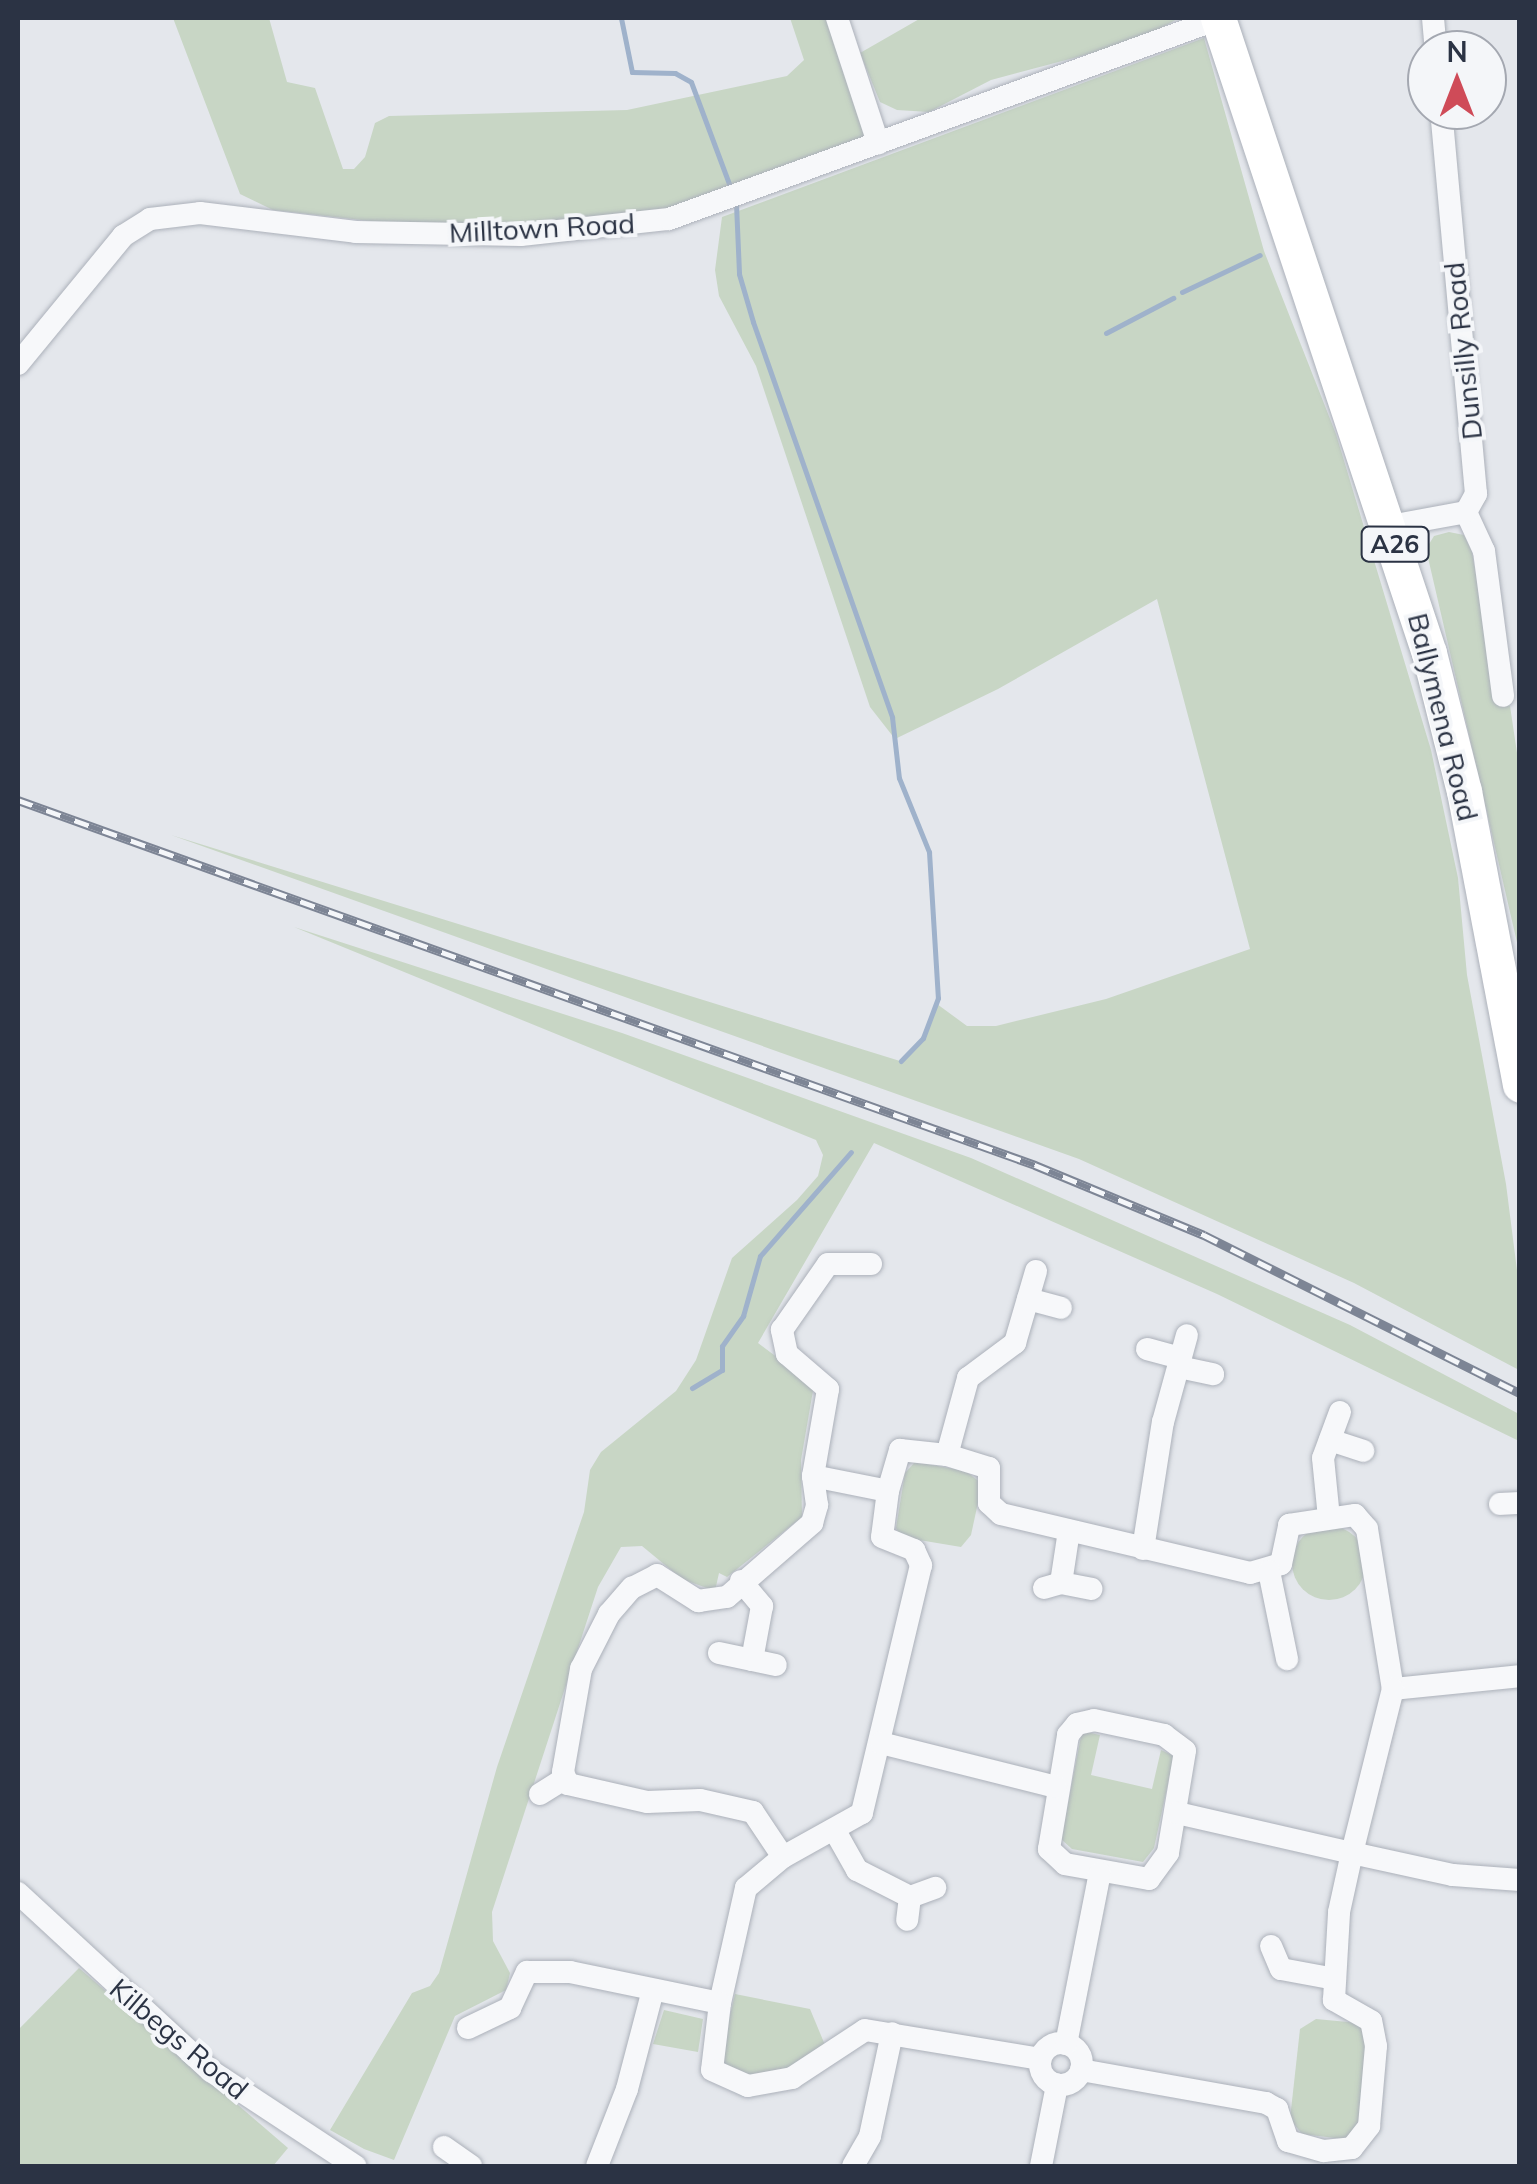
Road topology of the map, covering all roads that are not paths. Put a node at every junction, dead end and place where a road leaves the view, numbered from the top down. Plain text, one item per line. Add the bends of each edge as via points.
1 (837, 18) edge
2 (1218, 18) edge
3 (1443, 130) edge
4 (878, 143) junction
5 (18, 364) edge
6 (1466, 512) junction
7 (1390, 526) junction
8 (1503, 696) dead end
9 (1520, 1085) edge
10 (872, 1264) dead end
11 (1036, 1271) dead end
12 (1028, 1299) junction
13 (1060, 1308) dead end
14 (1187, 1335) dead end
15 (1147, 1350) dead end
16 (1180, 1362) junction
17 (1214, 1374) dead end
18 (1340, 1412) dead end
19 (1330, 1440) junction
20 (1364, 1450) dead end
21 (947, 1455) junction
22 (813, 1476) junction
23 (888, 1491) junction
24 (1329, 1518) junction
25 (1069, 1531) junction
26 (1143, 1549) junction
27 (1269, 1571) junction
28 (742, 1581) junction
29 (1091, 1589) dead end
30 (718, 1653) dead end
31 (752, 1660) junction
32 (1287, 1660) dead end
33 (776, 1665) dead end
34 (1520, 1676) edge
35 (1393, 1689) junction
36 (881, 1743) junction
37 (564, 1779) junction
38 (1056, 1787) junction
39 (540, 1794) dead end
40 (1177, 1813) junction
41 (836, 1832) junction
42 (1352, 1853) junction
43 (783, 1857) junction
44 (1100, 1873) junction
45 (1520, 1880) edge
46 (935, 1888) dead end
47 (18, 1893) edge
48 (1271, 1946) dead end
49 (1335, 1979) junction
50 (653, 1990) junction
51 (720, 2004) junction
52 (468, 2028) dead end
53 (892, 2032) junction
54 (1066, 2044) junction
55 (1040, 2059) junction
56 (1081, 2070) junction
57 (1057, 2085) junction
58 (444, 2147) dead end
59 (1323, 2159) edge
60 (355, 2166) edge
61 (472, 2166) edge
62 (597, 2166) edge
63 (853, 2166) edge
64 (1041, 2166) edge

1 - 4 street
2 - 4 street, Milltown Road
2 - 7 highway, Ballymena Road / A26
3 - 6 street, Dunsilly Road via 1476,494
4 - 5 street, Milltown Road via 650,222 521,235 356,232 200,213 150,219 124,236
6 - 7 street
6 - 8 street via 1484,551
7 - 9 highway, Ballymena Road / A26 via 1464,790
10 - 22 street via 828,1264 782,1330 787,1354 828,1390
11 - 12 street
12 - 13 street
12 - 21 street via 1012,1348 968,1378
14 - 16 street
15 - 16 street
16 - 17 street
16 - 26 street
18 - 19 street
19 - 20 street
19 - 24 street via 1323,1475
21 - 23 street via 900,1450
21 - 25 street via 989,1468 996,1512
22 - 23 street
22 - 28 street via 812,1523
23 - 36 street via 882,1537 914,1550 921,1565
24 - 27 street via 1289,1525 1283,1561
24 - 35 street via 1355,1515 1364,1522
25 - 26 street
25 - 29 street via 1053,1586
26 - 27 street via 1250,1573
27 - 32 street
28 - 31 street via 762,1606
28 - 37 street via 709,1604 657,1576 632,1588 608,1614 585,1659
30 - 31 street
31 - 33 street
34 - 35 street
35 - 42 street
36 - 38 street
36 - 41 street via 868,1802
37 - 39 street
37 - 43 street via 647,1802 700,1800 752,1812
38 - 40 street via 1068,1735 1080,1722 1157,1733 1185,1750
38 - 44 street via 1049,1850 1065,1864
40 - 42 street
40 - 44 street via 1158,1874 1136,1880
41 - 43 street
41 - 46 street via 858,1870 908,1908
42 - 45 street
42 - 49 street
43 - 51 street via 746,1888
44 - 54 street
47 - 60 street, Kilbegs Road via 211,2071
48 - 49 street via 1272,1977
49 - 59 street via 1336,2003 1373,2024 1374,2079 1362,2139
50 - 51 street
50 - 52 street via 522,1965 510,2008
50 - 62 street via 643,2040
51 - 53 street via 712,2070 748,2086 792,2078 857,2032
53 - 55 street
53 - 63 street via 870,2136
54 - 55 street via 1048,2048
54 - 56 street via 1081,2057
55 - 57 street via 1045,2078
56 - 57 street via 1075,2080
56 - 59 street via 1266,2103 1276,2110 1288,2142
57 - 64 street
58 - 61 street

